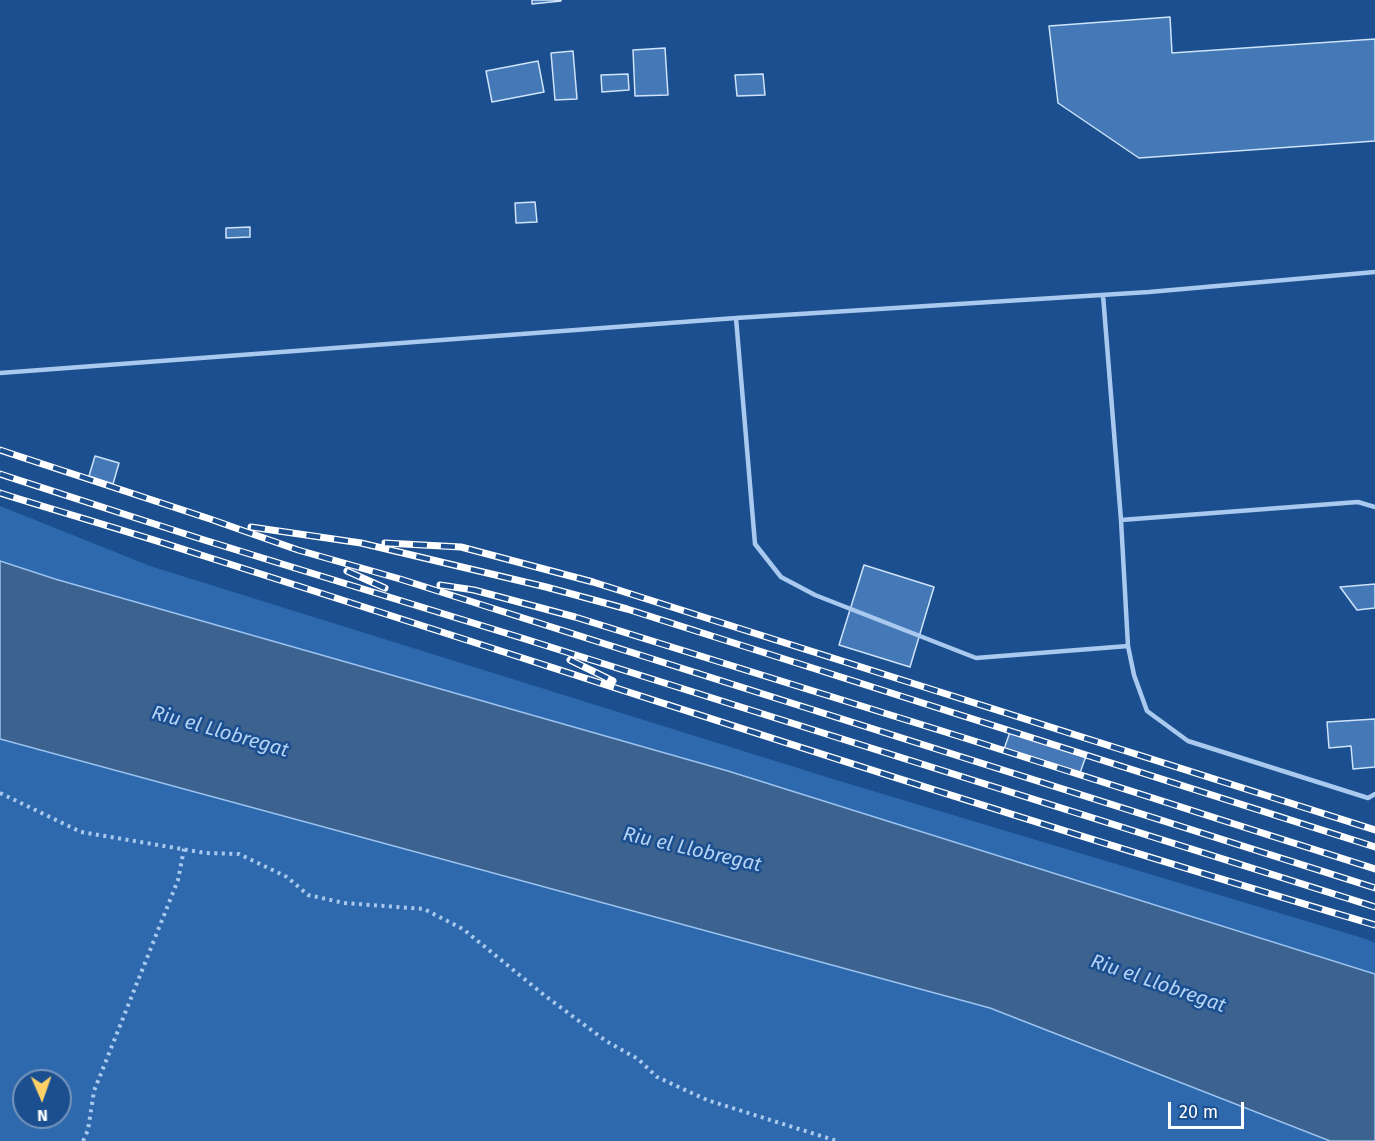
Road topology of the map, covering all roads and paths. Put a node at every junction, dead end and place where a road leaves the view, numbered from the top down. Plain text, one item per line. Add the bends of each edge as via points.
1 (1375, 272) edge
2 (1103, 295) junction
3 (736, 318) junction
4 (0, 373) edge
5 (1375, 507) edge
6 (1121, 520) junction
7 (1128, 646) junction
8 (0, 794) edge
9 (1375, 794) edge
10 (184, 849) junction
11 (83, 1141) edge
12 (837, 1141) edge

1 - 2 lane
2 - 3 lane
2 - 6 lane
3 - 4 lane
3 - 7 lane via 755,544 781,577 815,595 976,658
5 - 6 lane via 1358,502
6 - 7 lane
7 - 9 lane via 1147,711 1188,741 1368,798
8 - 10 path via 81,832
10 - 11 path via 178,880 94,1091
10 - 12 path via 239,854 287,878 308,895 344,903 424,909 463,929 544,995 606,1041 638,1059 657,1077 706,1100

